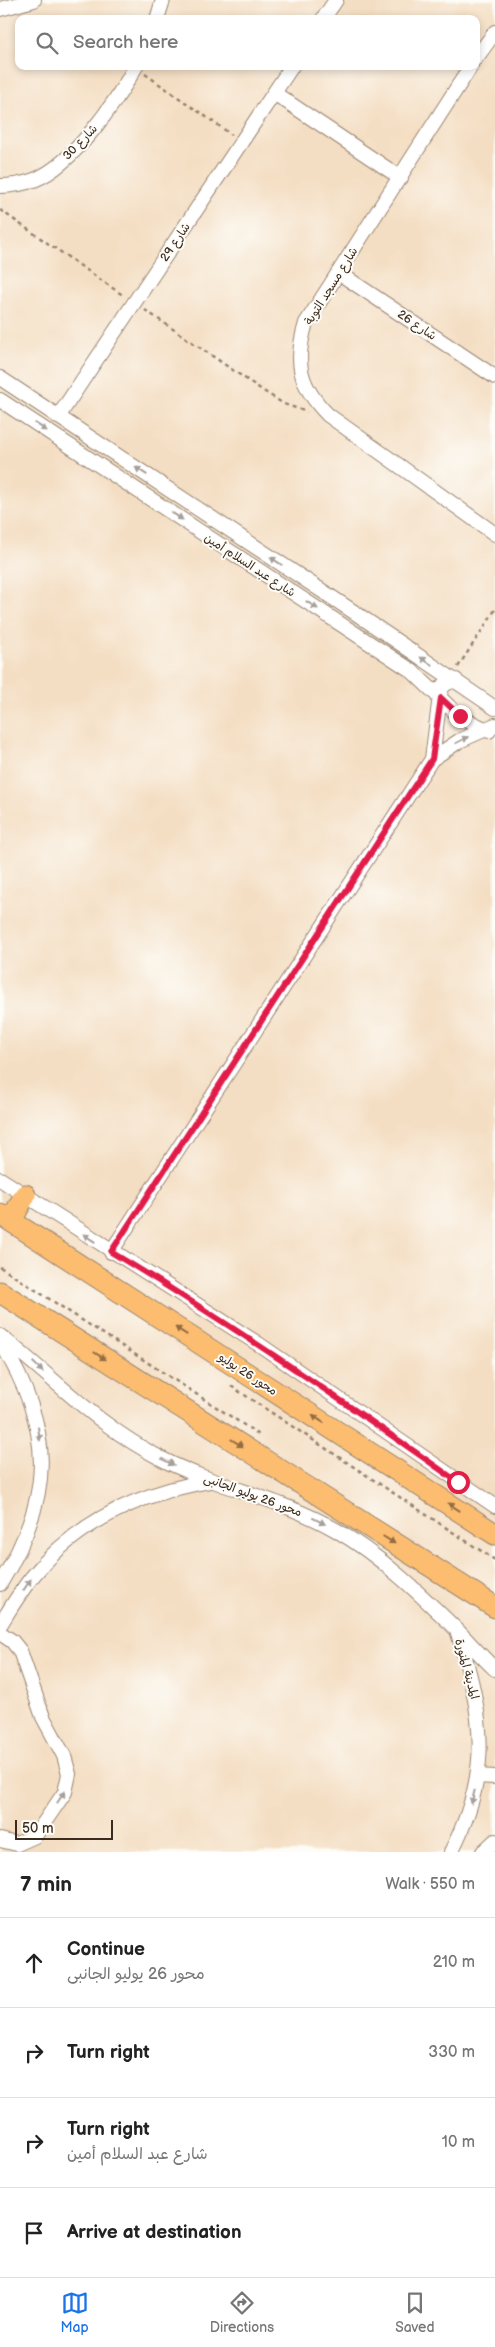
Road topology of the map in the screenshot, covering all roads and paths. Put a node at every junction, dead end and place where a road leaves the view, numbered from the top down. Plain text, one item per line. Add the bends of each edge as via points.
1 (34, 0) edge
2 (163, 0) edge
3 (336, 0) edge
4 (0, 9) edge
5 (158, 15) edge
6 (326, 15) edge
7 (495, 32) edge
8 (480, 53) edge
9 (134, 70) edge
10 (140, 70) edge
11 (289, 70) edge
12 (468, 70) edge
13 (274, 93) junction
14 (242, 142) junction
15 (401, 178) junction
16 (0, 186) edge
17 (0, 210) edge
18 (339, 273) junction
19 (134, 303) junction
20 (495, 377) edge
21 (0, 378) edge
22 (0, 400) edge
23 (328, 415) junction
24 (58, 417) junction
25 (225, 527) junction
26 (495, 534) edge
27 (214, 541) junction
28 (495, 610) edge
29 (453, 679) junction
30 (441, 698) junction
31 (495, 708) edge
32 (491, 729) edge
33 (432, 759) junction
34 (0, 1179) edge
35 (25, 1195) junction
36 (5, 1217) edge
37 (111, 1252) junction
38 (0, 1292) edge
39 (0, 1336) edge
40 (0, 1341) edge
41 (227, 1382) dead end
42 (210, 1480) junction
43 (495, 1506) edge
44 (495, 1534) edge
45 (495, 1560) edge
46 (0, 1584) edge
47 (495, 1607) edge
48 (0, 1625) edge
49 (457, 1630) junction
50 (0, 1632) edge
51 (495, 1669) edge
52 (477, 1776) junction
53 (495, 1777) edge
54 (0, 1840) edge
55 (495, 1841) edge
56 (450, 1852) edge
57 (483, 1852) edge

1 - 4 street
2 - 5 street
3 - 6 street
7 - 8 street
9 - 16 street, شارع 30 via 99,122 52,170 35,180
10 - 14 path
11 - 13 street, شارع 29
12 - 15 street, شارع مسجد التوبة
13 - 14 street, شارع 29
13 - 15 street
14 - 19 street, شارع 29
15 - 18 street, شارع مسجد التوبة
17 - 19 path
18 - 20 street, شارع 26
18 - 23 street, شارع مسجد التوبة via 306,323 300,343 299,363 304,383
19 - 23 path via 284,404
19 - 24 street, شارع 29
21 - 24 street, شارع عبد السلام أمين
22 -> 27 street, شارع عبد السلام أمين
23 - 26 street, شارع مسجد التوبة
25 -> 24 street, شارع عبد السلام أمين
25 - 27 street
29 -> 25 street, شارع عبد السلام أمين
27 -> 30 street, شارع عبد السلام أمين via 412,671
28 - 29 path
29 - 30 street via 444,685
29 - 31 street, شارع عبد السلام أمين
30 - 32 street, شارع عبد السلام أمين via 460,716
30 - 33 street
33 -> 32 street via 459,741
33 - 37 street
34 - 35 street
35 - 36 highway
37 -> 35 street
44 -> 36 highway, محور 26 يوليو
37 - 43 street via 260,1345
38 -> 47 highway
39 -> 42 street, محور 26 يوليو الجانبى via 105,1424 160,1458
40 -> 46 street via 30,1398 40,1433 41,1468 36,1503 26,1537
41 - 45 path
48 -> 42 street via 44,1563 89,1525 144,1497
42 -> 49 street, محور 26 يوليو الجانبى via 276,1502 337,1530 372,1553
49 - 51 street, محور 26 يوليو الجانبى
49 - 52 street, المدينة المنورة via 478,1709
54 -> 50 street via 16,1844 35,1836 65,1792 69,1774 64,1756 43,1718 20,1651
52 - 53 street
52 -> 56 street, المدينة المنورة via 462,1831
55 - 57 street

